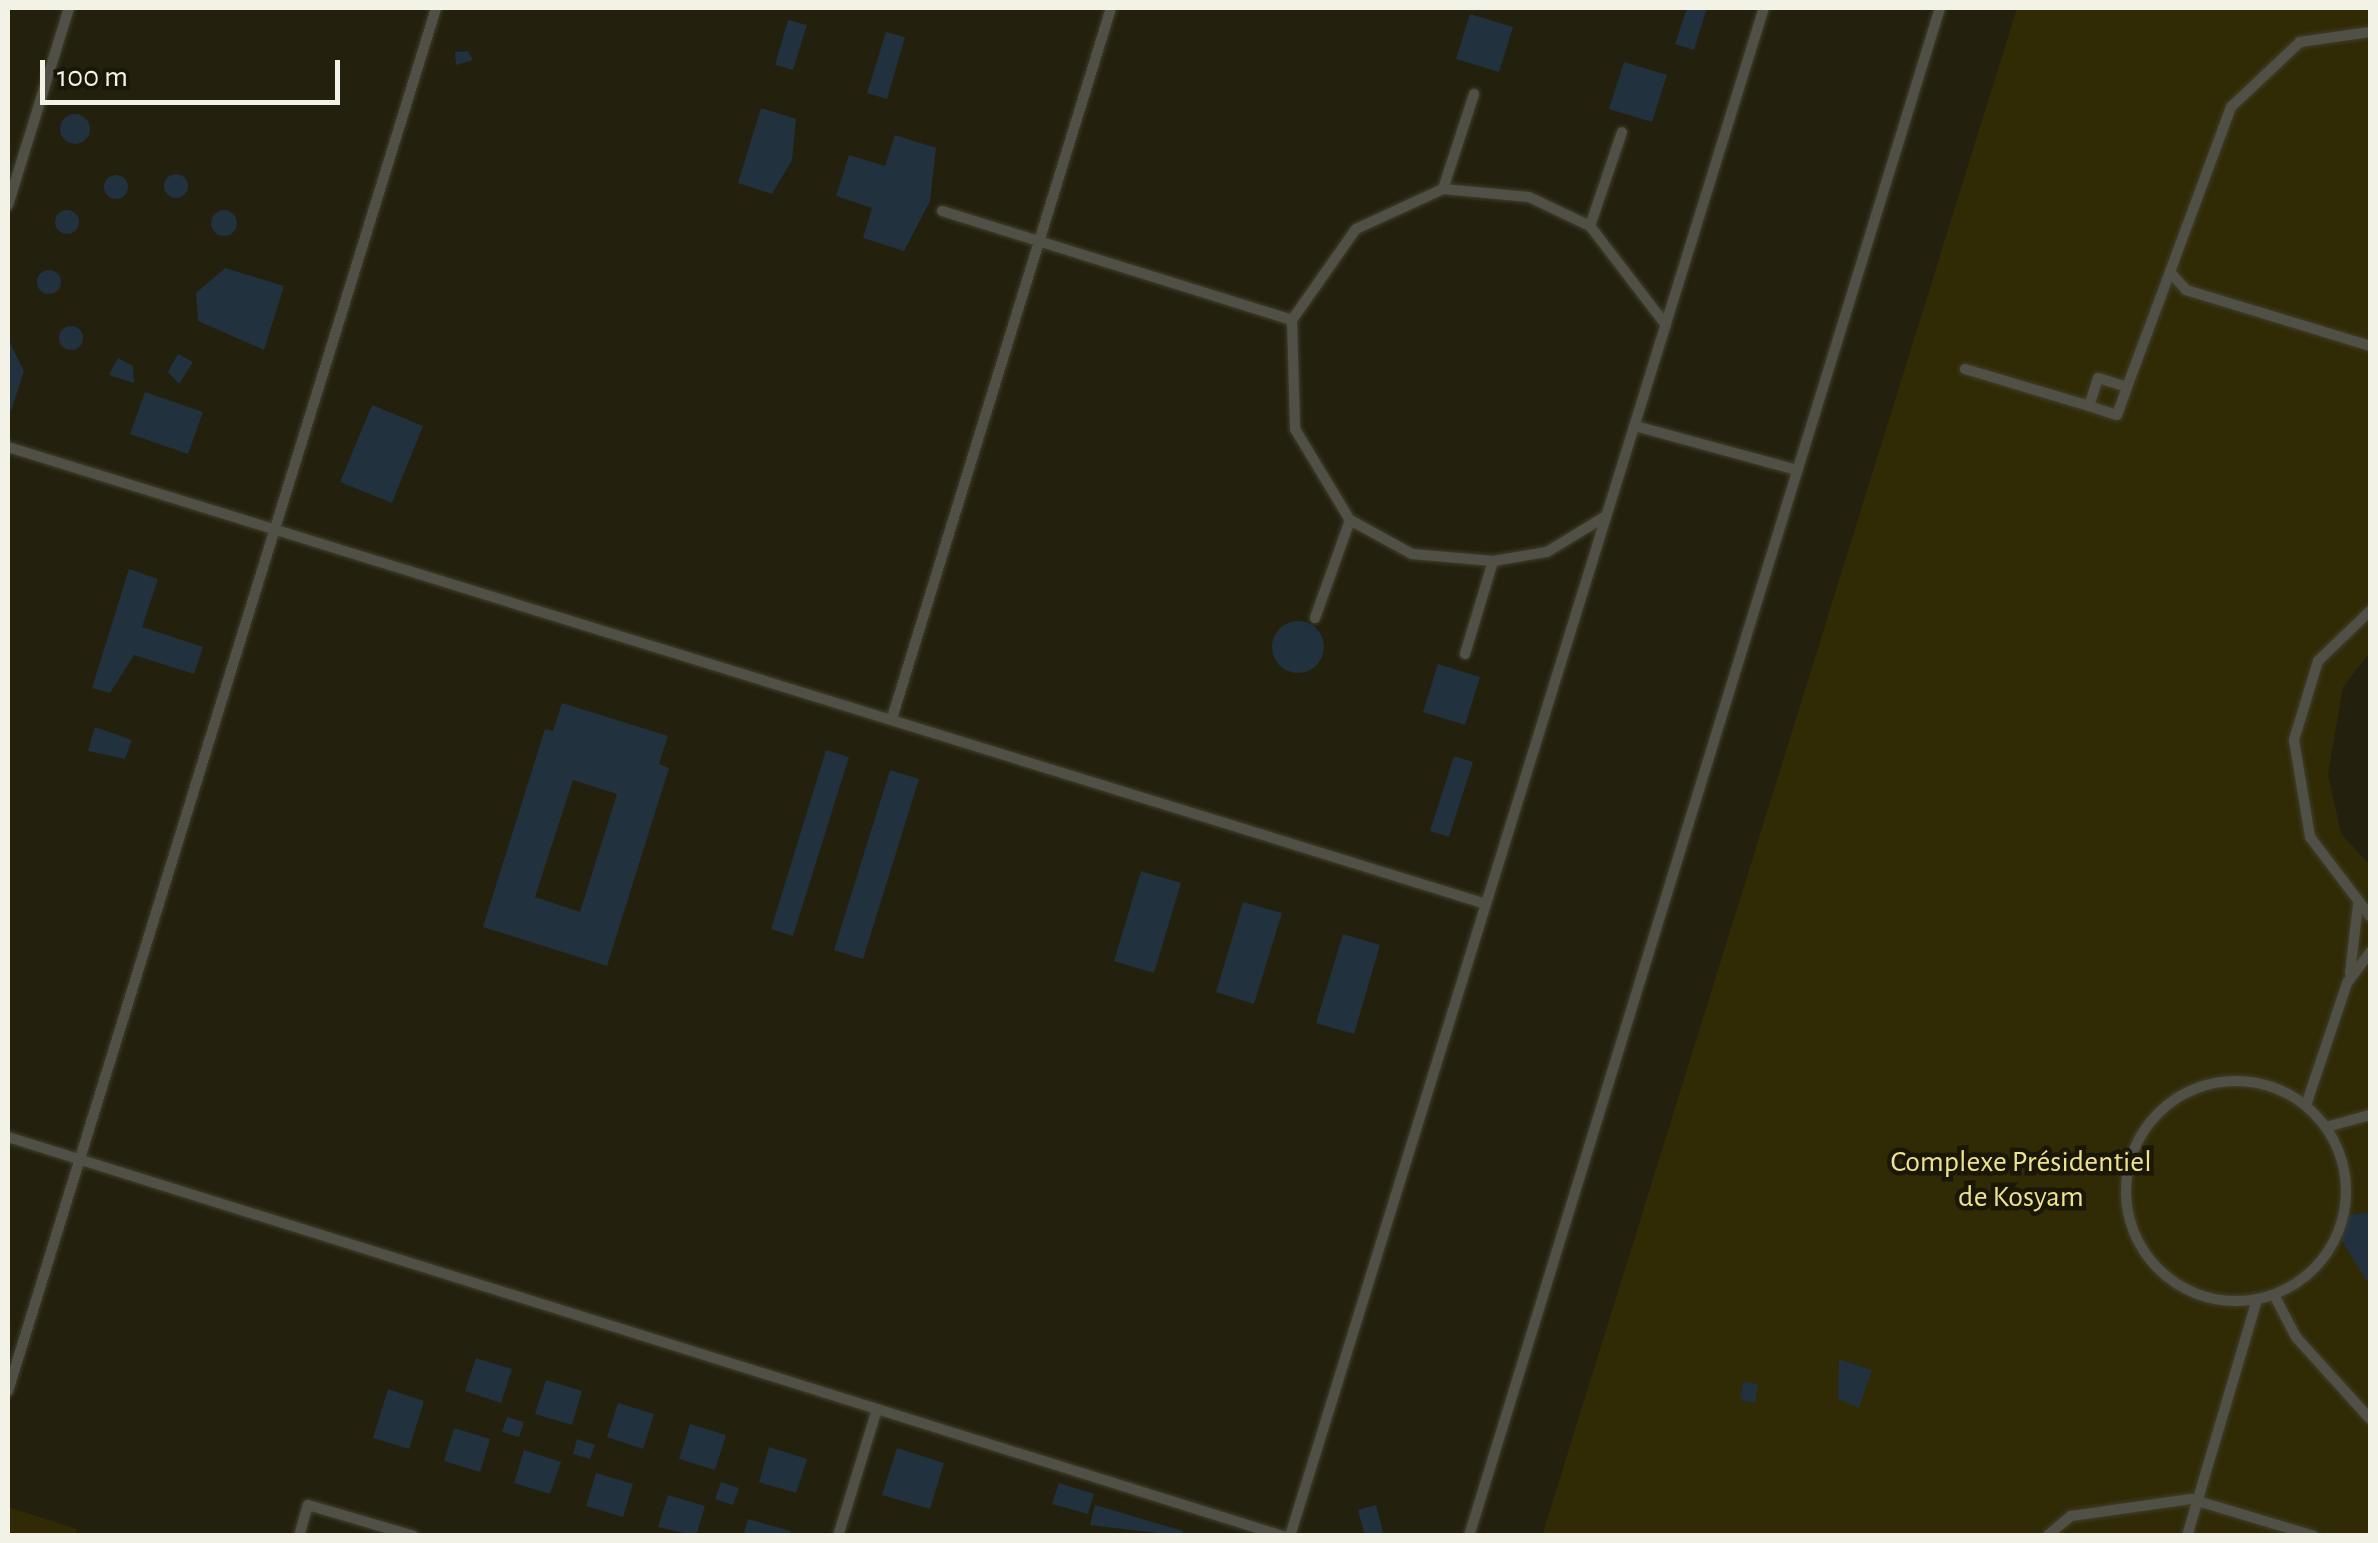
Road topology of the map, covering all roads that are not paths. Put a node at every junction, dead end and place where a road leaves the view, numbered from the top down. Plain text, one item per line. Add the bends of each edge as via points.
1 (70, 8) edge
2 (436, 8) edge
3 (1111, 8) edge
4 (1764, 8) edge
5 (1940, 8) edge
6 (2370, 32) edge
7 (1474, 94) dead end
8 (1622, 132) dead end
9 (1443, 189) junction
10 (8, 205) edge
11 (942, 211) dead end
12 (1590, 226) junction
13 (1039, 241) junction
14 (2170, 272) junction
15 (1292, 320) junction
16 (1666, 325) junction
17 (2370, 346) edge
18 (1965, 368) dead end
19 (2127, 386) junction
20 (2088, 406) junction
21 (1635, 426) junction
22 (8, 447) edge
23 (1797, 470) junction
24 (1607, 515) junction
25 (1350, 520) junction
26 (274, 528) junction
27 (1493, 561) junction
28 (2370, 611) edge
29 (1315, 618) dead end
30 (1465, 654) dead end
31 (893, 715) junction
32 (1486, 904) junction
33 (2358, 905) junction
34 (2370, 916) edge
35 (2370, 952) edge
36 (2348, 984) junction
37 (2306, 1105) junction
38 (2370, 1115) edge
39 (2326, 1127) junction
40 (8, 1137) edge
41 (79, 1159) junction
42 (2274, 1294) junction
43 (2257, 1300) junction
44 (8, 1391) edge
45 (878, 1409) junction
46 (2370, 1419) edge
47 (2191, 1499) junction
48 (299, 1536) edge
49 (414, 1536) edge
50 (838, 1536) edge
51 (1286, 1536) edge
52 (1469, 1536) edge
53 (2047, 1536) edge
54 (2187, 1536) edge
55 (2314, 1536) edge

1 - 10 lane
2 - 26 lane
3 - 13 lane
4 - 16 lane
5 - 23 lane
6 - 14 lane via 2300,42 2231,106
7 - 9 lane
8 - 12 lane
9 - 12 lane via 1530,197
9 - 15 lane via 1356,229
11 - 13 lane
12 - 16 lane
13 - 15 lane
13 - 31 lane
14 - 17 lane via 2186,290
14 - 19 lane
15 - 25 lane via 1295,429
16 - 21 lane
18 - 20 lane
19 - 20 lane via 2098,378
19 - 20 lane via 2116,415
21 - 23 lane
21 - 24 lane
22 - 26 lane
23 - 52 lane
24 - 27 lane via 1546,552
24 - 32 lane
25 - 27 lane via 1412,554
25 - 29 lane
26 - 31 lane
26 - 41 lane
27 - 30 lane
28 - 33 lane via 2318,661 2294,740 2302,817
31 - 32 lane
32 - 51 lane
33 - 34 lane
33 - 36 lane
35 - 36 lane
36 - 37 lane
37 - 39 lane
37 - 43 lane via 2256,1082 2202,1086 2156,1116 2130,1164 2130,1219 2156,1267 2202,1296
38 - 39 lane
39 - 42 lane via 2343,1166 2345,1210 2320,1262
40 - 41 lane
41 - 44 lane
41 - 45 lane
42 - 43 lane
42 - 46 lane via 2296,1336
43 - 47 lane
45 - 50 lane
45 - 51 lane
47 - 53 lane via 2071,1516
47 - 54 lane
47 - 55 lane
48 - 49 lane via 308,1505

